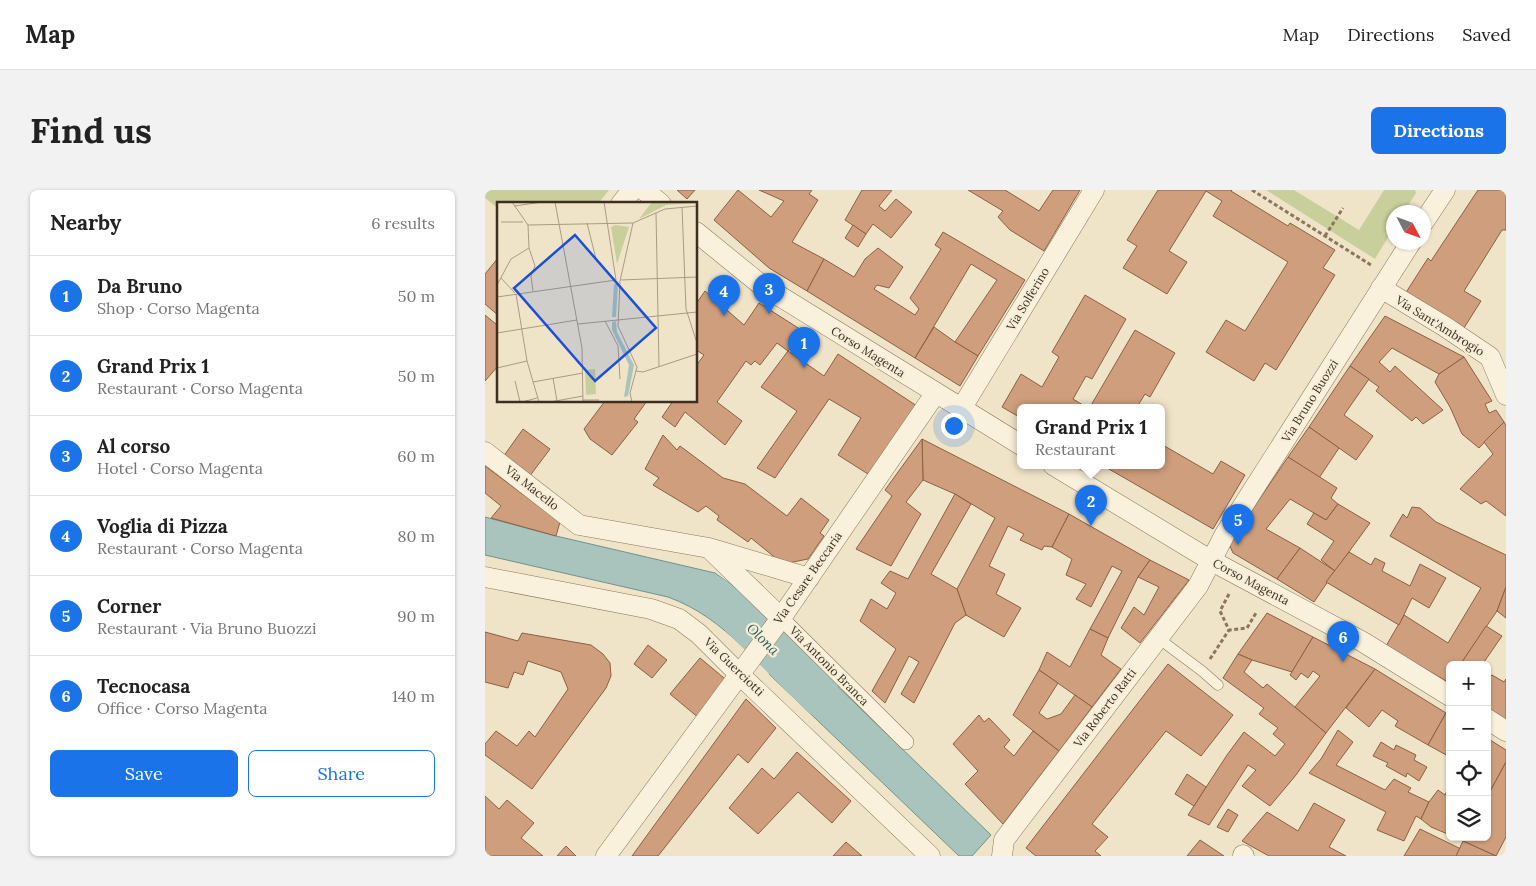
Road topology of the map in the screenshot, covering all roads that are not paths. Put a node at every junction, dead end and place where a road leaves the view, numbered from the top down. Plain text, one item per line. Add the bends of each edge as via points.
1 (632, 190) edge
2 (644, 190) edge
3 (1094, 190) edge
4 (1445, 190) edge
5 (623, 202) edge
6 (659, 202) edge
7 (1431, 211) edge
8 (697, 233) edge
9 (1406, 250) edge
10 (1385, 282) junction
11 (935, 394) junction
12 (1506, 395) edge
13 (961, 409) junction
14 (1017, 443) edge
15 (485, 452) edge
16 (1060, 469) edge
17 (709, 548) junction
18 (1210, 560) junction
19 (485, 577) edge
20 (809, 578) junction
21 (778, 622) junction
22 (1159, 638) junction
23 (743, 669) junction
24 (1218, 685) dead end
25 (1446, 694) edge
26 (1491, 722) edge
27 (1506, 731) edge
28 (906, 742) dead end
29 (606, 856) edge
30 (930, 856) edge
31 (1002, 856) edge

1 - 5 street
2 - 6 street
3 - 13 street, Via Solferino
4 - 7 street
8 - 11 street, Corso Magenta via 761,284
9 - 10 street, Via Bruno Buozzi
10 - 12 street, Via Sant'Ambrogio via 1490,357
10 - 18 street, Via Bruno Buozzi
11 - 13 street, Corso Magenta
11 - 20 street, Via Cesare Beccaria
13 - 14 street, Corso Magenta
15 - 17 street, Via Macello via 579,525
16 - 18 street, Corso Magenta
17 - 20 street
17 - 21 street, Via Antonio Branca
18 - 22 street, Via Roberto Ratti via 1198,586
18 - 25 street, Corso Magenta via 1363,642
19 - 23 street, Via Guerciotti via 651,609 679,619
20 - 21 street, Via Cesare Beccaria
21 - 23 street, Via Cesare Beccaria
21 - 28 street, Via Antonio Branca
22 - 24 lane
22 - 31 street, Via Roberto Ratti via 1004,840
23 - 29 street, Via Cesare Beccaria
23 - 30 street, Via Guerciotti
26 - 27 street

